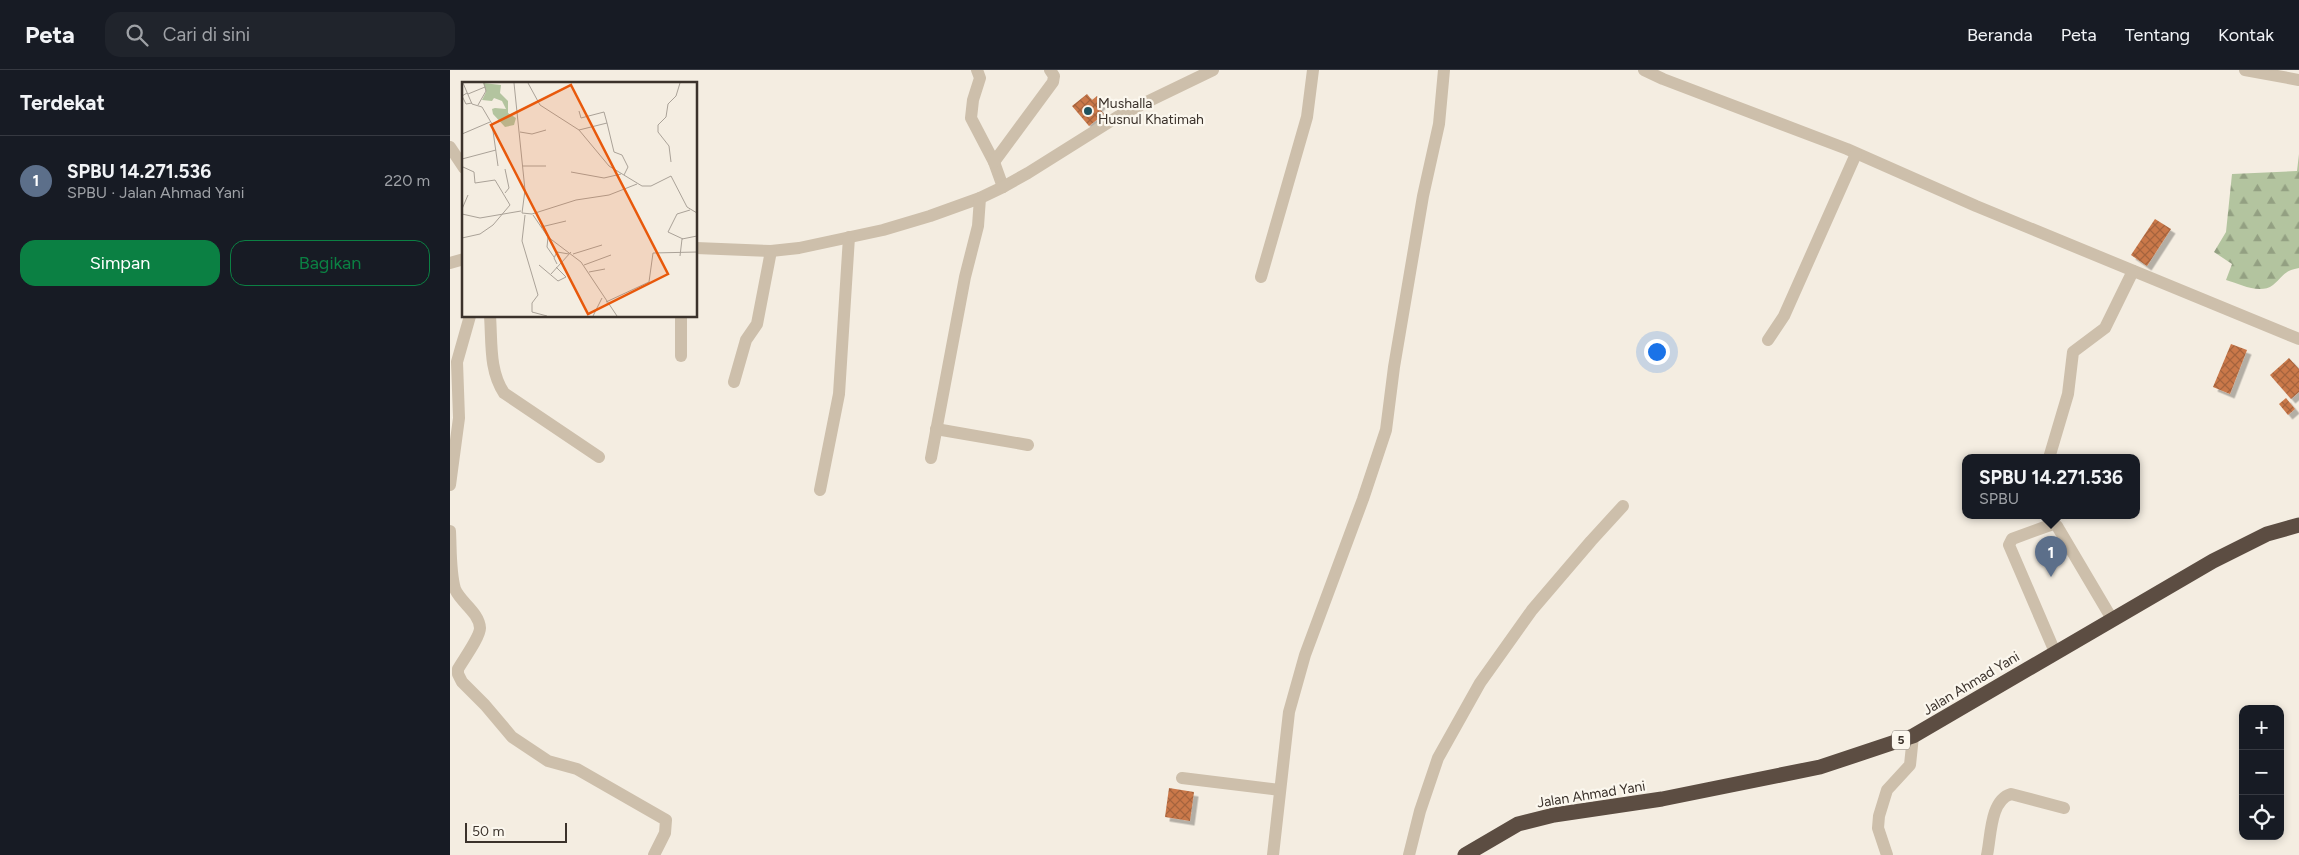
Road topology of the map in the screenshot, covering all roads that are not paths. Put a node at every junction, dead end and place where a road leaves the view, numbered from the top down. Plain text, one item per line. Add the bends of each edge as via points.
1 (977, 70) edge
2 (1050, 70) edge
3 (1313, 70) edge
4 (1444, 70) edge
5 (1644, 70) edge
6 (2245, 70) edge
7 (1209, 71) edge
8 (2299, 80) edge
9 (450, 147) edge
10 (1856, 154) junction
11 (994, 162) junction
12 (462, 165) edge
13 (1003, 186) junction
14 (980, 198) junction
15 (849, 237) junction
16 (698, 248) edge
17 (770, 251) junction
18 (2133, 271) junction
19 (1262, 277) dead end
20 (469, 318) edge
21 (490, 318) edge
22 (681, 318) edge
23 (2299, 338) edge
24 (1768, 340) dead end
25 (681, 356) dead end
26 (734, 382) dead end
27 (936, 429) junction
28 (1028, 445) dead end
29 (2051, 454) edge
30 (599, 457) dead end
31 (931, 458) dead end
32 (450, 484) edge
33 (820, 490) dead end
34 (1623, 506) dead end
35 (2299, 525) edge
36 (450, 531) edge
37 (2112, 619) junction
38 (2055, 652) junction
39 (1913, 736) junction
40 (1182, 778) dead end
41 (1280, 790) junction
42 (2064, 808) dead end
43 (654, 855) edge
44 (1273, 855) edge
45 (1409, 855) edge
46 (1465, 855) edge
47 (1887, 855) edge
48 (1987, 855) edge

1 - 11 street via 980,78 971,118
2 - 11 street via 1053,82
3 - 19 street via 1307,117
4 - 41 street via 1439,124 1423,196 1386,430 1305,655 1289,712
5 - 10 street
6 - 8 street
7 - 13 street via 1122,114
9 - 12 street
10 - 18 street
10 - 24 street via 1784,316
11 - 13 street
13 - 14 street
14 - 15 street via 883,230
14 - 27 street via 978,226
15 - 17 street
15 - 33 street via 839,394
16 - 17 street
17 - 26 street via 757,324 746,340
18 - 23 street
18 - 29 street via 2105,328 2074,352 2068,394
20 - 32 street via 457,362 459,418
21 - 30 street via 493,370 504,393
22 - 25 street
27 - 28 street
27 - 31 street
34 - 45 street via 1532,610 1480,684 1438,758
35 - 37 highway, Jalan Ahmad Yani / 5 via 2267,534 2213,561
36 - 43 street via 453,582 480,627 458,668 462,682 512,737 534,753 548,761 577,769 666,820 665,833
37 - 38 highway, Jalan Ahmad Yani / 5
37 - 38 street via 2057,526 2053,524 2012,539 2009,545
38 - 39 highway, Jalan Ahmad Yani / 5
39 - 46 highway, Jalan Ahmad Yani / 5 via 1820,767 1518,824
39 - 47 street via 1910,765 1886,790 1879,816 1878,828
40 - 41 street
41 - 44 street
42 - 48 street via 2011,794 2004,796 1997,806

